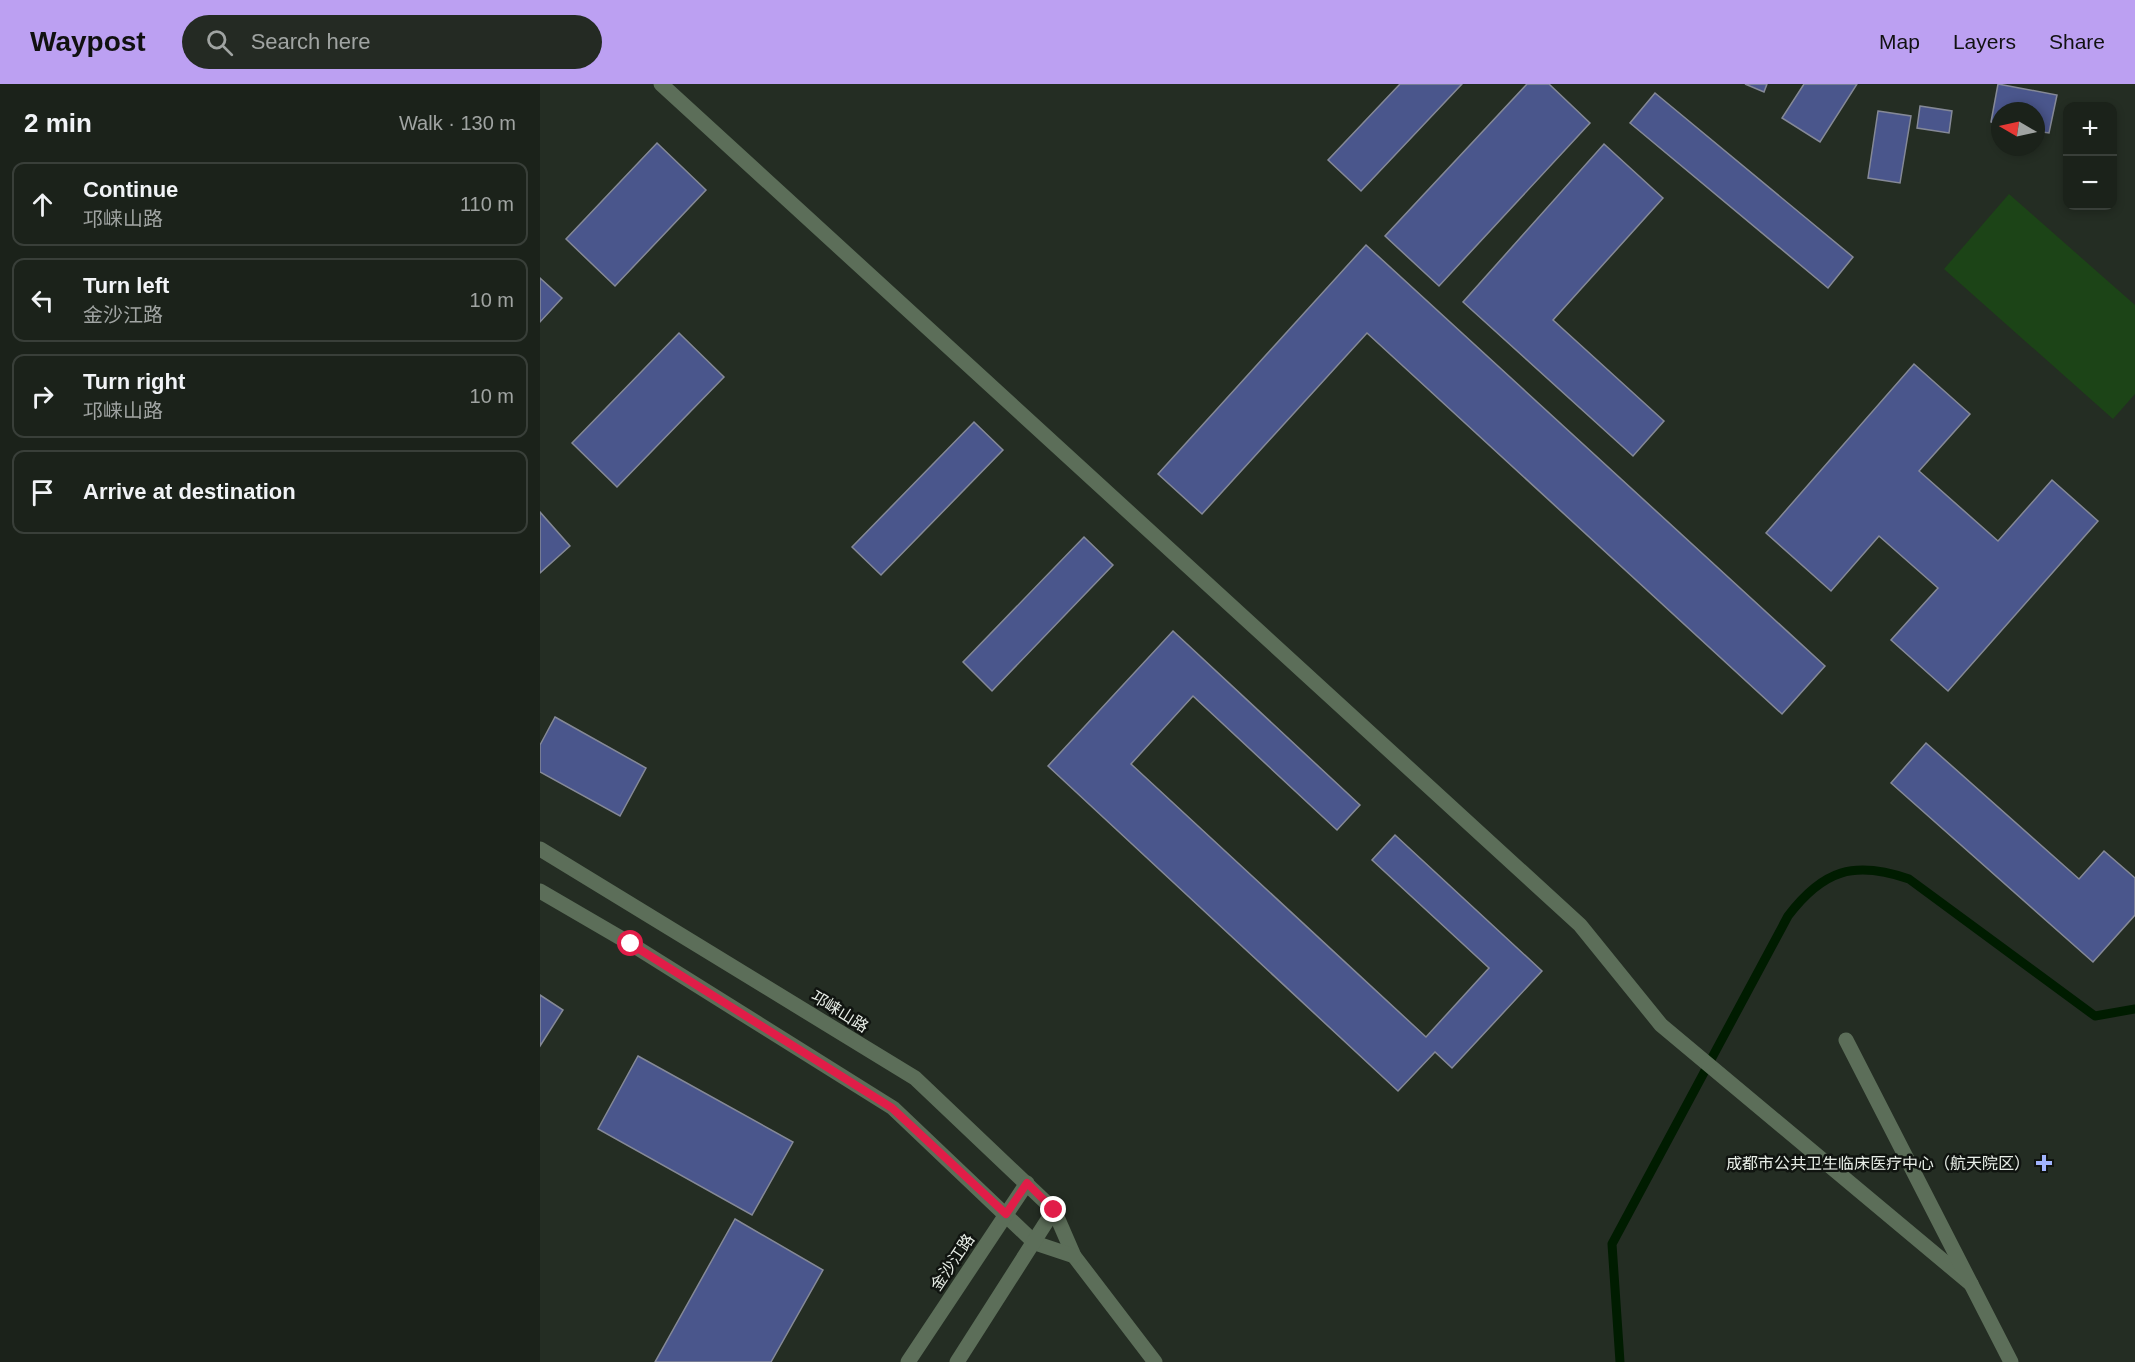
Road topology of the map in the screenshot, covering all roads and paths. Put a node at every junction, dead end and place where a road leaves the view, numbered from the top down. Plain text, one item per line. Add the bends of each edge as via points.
1 (661, 84) edge
2 (540, 849) edge
3 (540, 891) edge
4 (1846, 1040) dead end
5 (1027, 1183) junction
6 (1054, 1210) junction
7 (1006, 1214) junction
8 (1035, 1243) junction
9 (1074, 1256) junction
10 (1971, 1284) junction
11 (908, 1362) edge
12 (957, 1362) edge
13 (1155, 1362) edge
14 (2011, 1362) edge

1 - 10 street via 1580,925 1661,1025
2 - 5 street, 邛崃山路 via 915,1078
3 - 7 street via 892,1108
4 - 10 street
5 - 6 street, 邛崃山路
5 - 7 street, 金沙江路
6 - 8 street
6 - 9 street, 邛崃山路
7 - 8 street
7 - 11 street, 金沙江路
8 - 9 street
8 - 12 street
9 - 13 street, 邛崃山路
10 - 14 street

